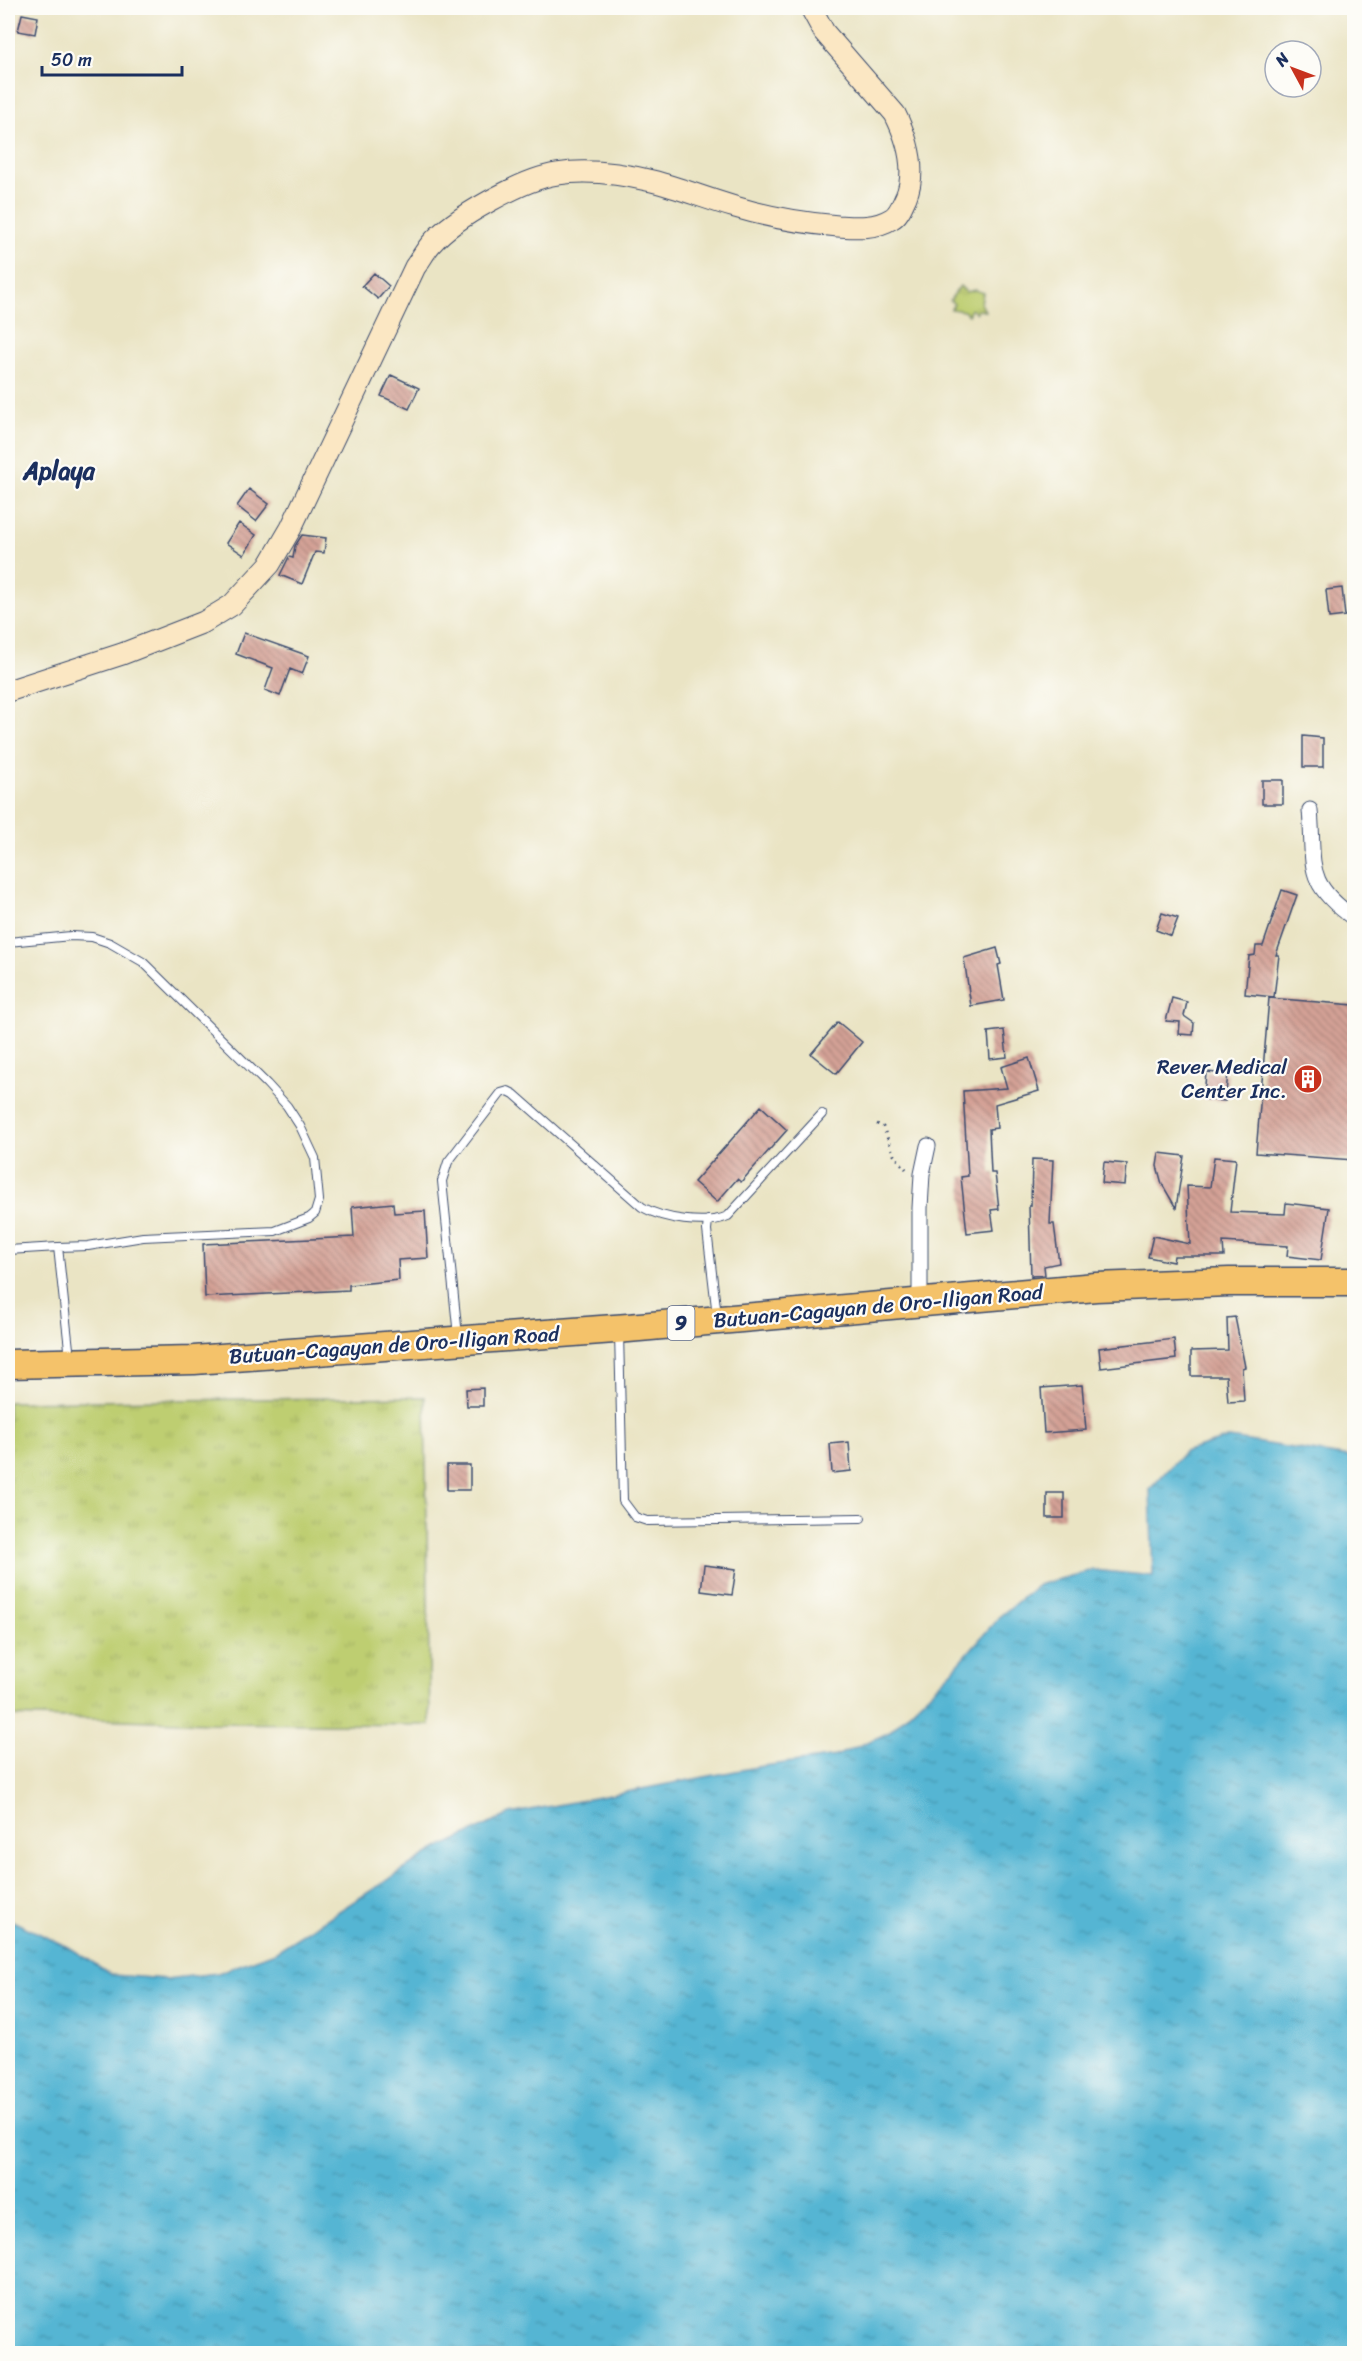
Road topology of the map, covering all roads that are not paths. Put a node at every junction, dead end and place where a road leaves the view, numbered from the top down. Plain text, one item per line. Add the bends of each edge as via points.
1 (811, 8) edge
2 (8, 691) edge
3 (1310, 810) dead end
4 (1354, 918) edge
5 (8, 942) edge
6 (822, 1114) dead end
7 (928, 1146) dead end
8 (708, 1220) junction
9 (58, 1247) junction
10 (8, 1250) edge
11 (1354, 1282) edge
12 (920, 1302) junction
13 (717, 1320) junction
14 (619, 1329) junction
15 (458, 1341) junction
16 (71, 1363) junction
17 (8, 1364) edge
18 (861, 1518) dead end

1 - 2 street via 824,32 895,114 903,129 908,145 909,188 893,218 879,225 855,227 805,224 736,208 652,181 587,173 556,174 479,206 432,243 416,267 291,528 270,564 232,605 204,622 122,654
3 - 4 street via 1317,883
5 - 9 lane via 92,937 143,962 287,1106 315,1158 319,1200 315,1213 275,1231 143,1237
6 - 8 lane via 728,1216
7 - 12 street via 921,1187
8 - 13 lane
8 - 15 lane via 671,1218 642,1207 514,1094 501,1093 442,1173
9 - 10 lane
9 - 16 lane
11 - 12 highway, Butuan-Cagayan de Oro-Iligan Road / 9 via 1096,1287
12 - 13 highway, Butuan-Cagayan de Oro-Iligan Road / 9
13 - 14 highway, Butuan-Cagayan de Oro-Iligan Road / 9
14 - 15 highway, Butuan-Cagayan de Oro-Iligan Road / 9
14 - 18 lane via 623,1501 635,1517 647,1521
15 - 16 highway, Butuan-Cagayan de Oro-Iligan Road / 9 via 194,1360
16 - 17 highway, Butuan-Cagayan de Oro-Iligan Road / 9

